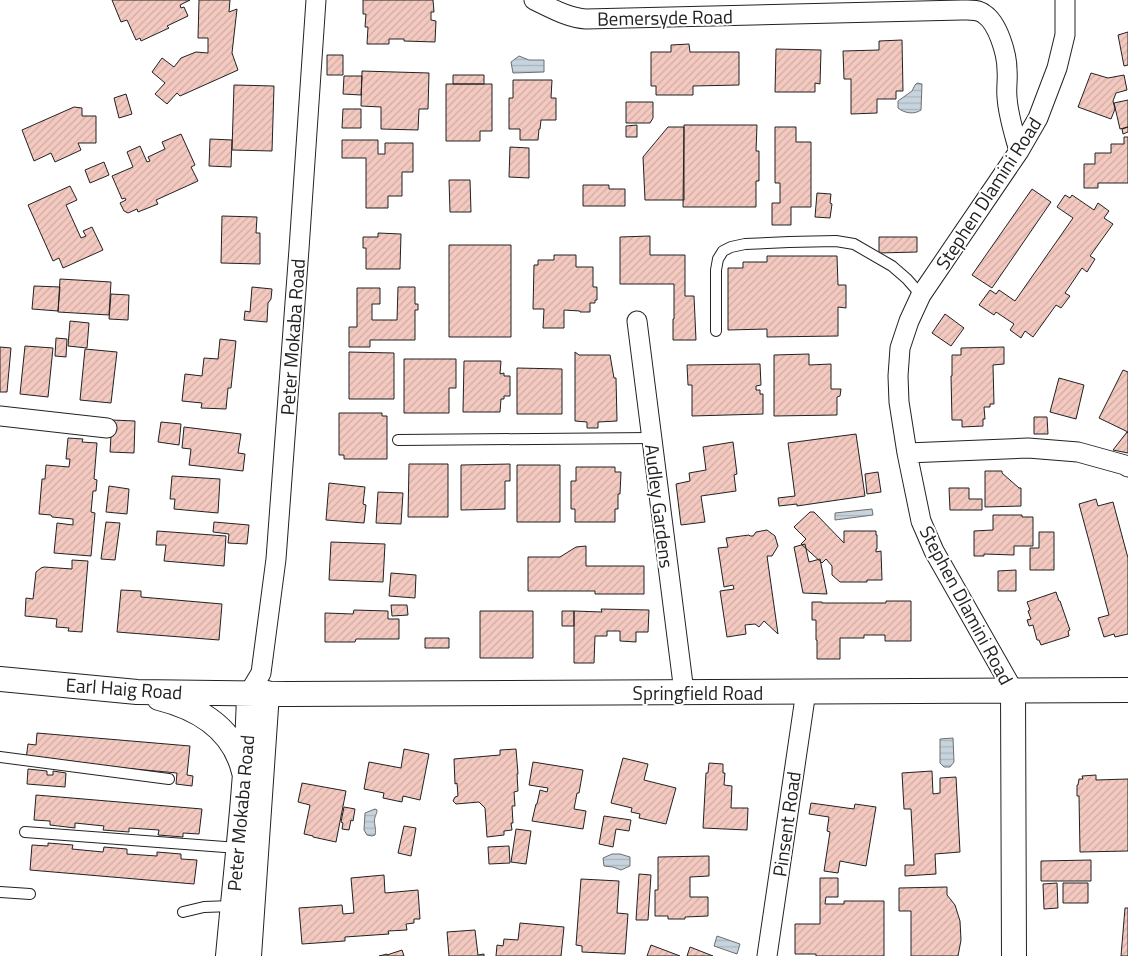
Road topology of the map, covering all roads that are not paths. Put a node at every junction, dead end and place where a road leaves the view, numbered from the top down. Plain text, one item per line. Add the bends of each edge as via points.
1 (316, 0) edge
2 (534, 0) edge
3 (1065, 0) edge
4 (1019, 151) junction
5 (921, 295) junction
6 (637, 321) dead end
7 (716, 331) dead end
8 (0, 416) edge
9 (107, 428) dead end
10 (651, 438) junction
11 (398, 440) dead end
12 (907, 453) junction
13 (1128, 468) edge
14 (0, 683) edge
15 (259, 686) junction
16 (1013, 690) junction
17 (1128, 690) edge
18 (806, 691) junction
19 (137, 692) junction
20 (684, 692) junction
21 (0, 758) edge
22 (245, 776) junction
23 (169, 780) dead end
24 (25, 832) dead end
25 (238, 848) junction
26 (0, 892) edge
27 (30, 894) dead end
28 (232, 906) junction
29 (183, 912) dead end
30 (228, 956) edge
31 (249, 956) edge
32 (767, 956) edge
33 (1014, 956) edge

1 - 15 street, Peter Mokaba Road via 276,559
2 - 4 street, Bemersyde Road via 577,19 962,10 984,13 1000,35 1007,68 1006,97
3 - 4 street, Stephen Dlamini Road via 1065,35 1057,68 1038,118
4 - 5 street, Stephen Dlamini Road
5 - 7 lane via 892,266 854,244 836,241 746,244 723,251 718,259
5 - 12 street, Stephen Dlamini Road via 900,348 899,402
6 - 10 street, Audley Gardens
8 - 9 street
10 - 11 lane
10 - 20 street, Audley Gardens
12 - 13 street via 1028,448 1078,452
12 - 16 street, Stephen Dlamini Road via 921,521 934,551
14 - 19 street, Earl Haig Road
15 - 19 street, Earl Haig Road
15 - 20 street, Springfield Road
15 - 22 street, Peter Mokaba Road via 248,734
15 - 31 street, Peter Mokaba Road
16 - 17 street, Springfield Road
16 - 18 street, Springfield Road
16 - 33 street, Stephen Dlamini Road
18 - 20 street, Springfield Road
18 - 32 street, Pinsent Road
19 - 22 street via 175,702 214,723 235,748
21 - 23 lane
22 - 25 street, Peter Mokaba Road
24 - 25 lane
25 - 28 street, Peter Mokaba Road
26 - 27 lane
28 - 29 lane
28 - 30 street, Peter Mokaba Road

